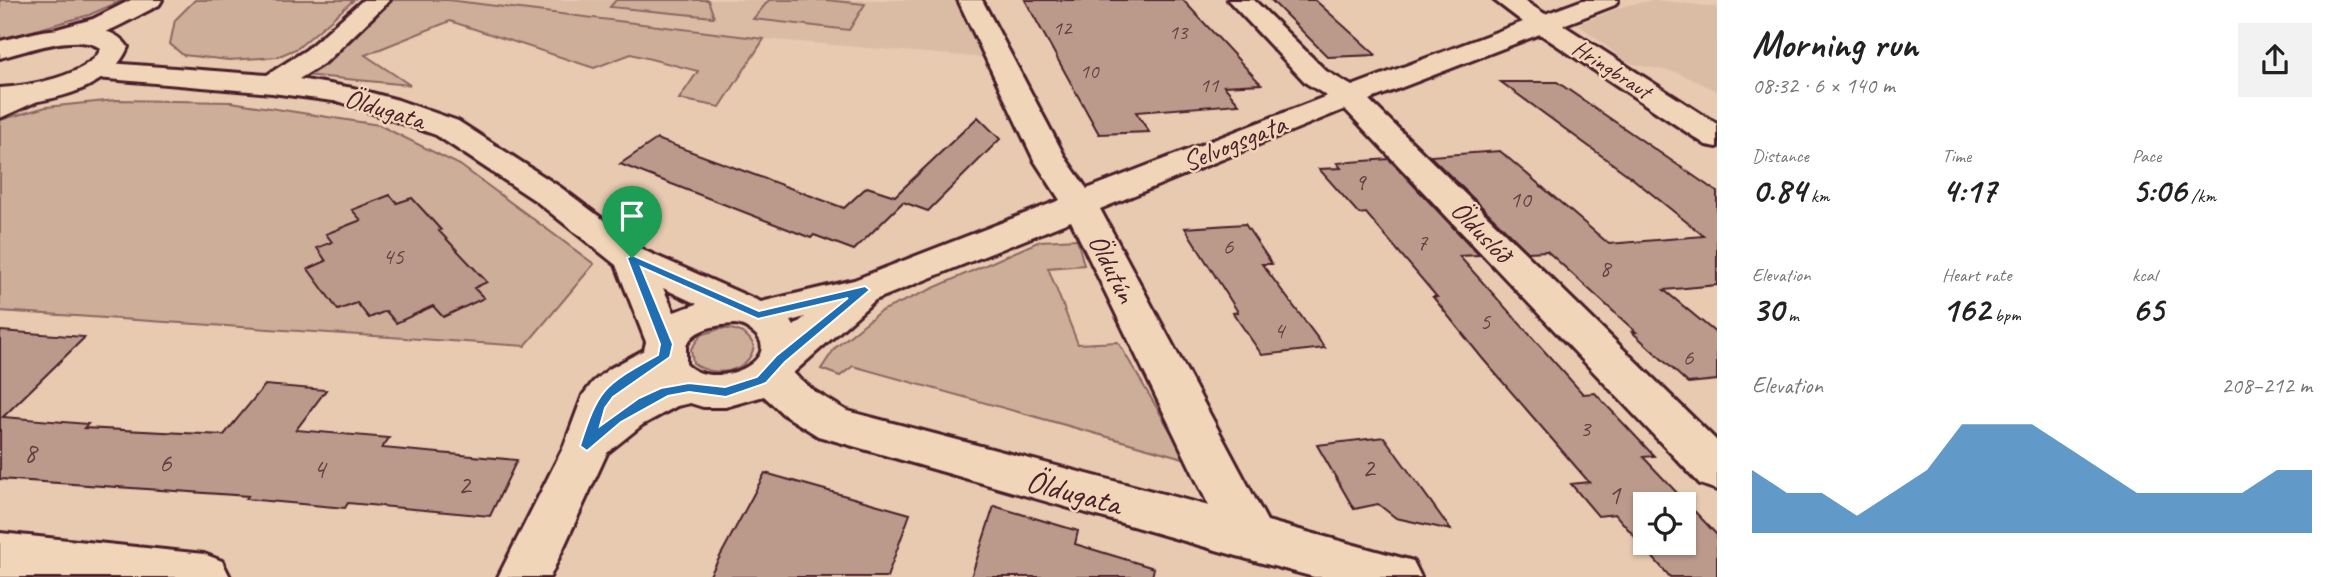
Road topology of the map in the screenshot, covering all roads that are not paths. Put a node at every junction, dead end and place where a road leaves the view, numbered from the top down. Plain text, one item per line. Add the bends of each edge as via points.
1 (150, 0) edge
2 (172, 0) edge
3 (378, 0) edge
4 (970, 0) edge
5 (1240, 0) edge
6 (1506, 0) edge
7 (1606, 0) edge
8 (1541, 23) junction
9 (66, 35) junction
10 (1, 50) edge
11 (105, 62) junction
12 (272, 85) junction
13 (32, 93) junction
14 (1350, 96) junction
15 (0, 97) edge
16 (0, 109) edge
17 (1717, 138) edge
18 (1080, 204) junction
19 (632, 258) junction
20 (865, 290) junction
21 (752, 314) junction
22 (673, 363) junction
23 (775, 366) junction
24 (1717, 471) edge
25 (1251, 539) junction
26 (0, 555) edge
27 (204, 577) edge
28 (524, 577) edge
29 (1395, 577) edge

1 - 9 street
2 - 11 street
3 - 12 street via 316,56
4 - 18 street, Öldutún via 1050,160
5 - 14 street, Ölduslóð via 1316,78
6 - 8 street, Hringbraut
7 - 8 street, Selvogsgata
8 - 14 street, Selvogsgata
8 - 17 street, Hringbraut
9 - 10 street
9 - 11 street via 110,41 114,47
11 - 12 street, Öldugata
11 - 13 street via 57,87
12 - 19 street, Öldugata via 343,94 447,128 548,194
13 - 15 street
13 - 16 street
14 - 18 street, Selvogsgata
14 - 24 street, Ölduslóð
18 - 20 street, Selvogsgata
18 - 25 street, Öldutún
19 - 21 street, Öldugata
19 - 22 street
20 - 21 street, Selvogsgata
20 - 23 street, Selvogsgata
21 - 22 street via 719,311 692,319 672,334
21 - 23 street via 776,328 782,338
22 - 23 street via 726,392 750,386
22 - 28 street via 666,392 616,418 587,446
23 - 25 street, Öldugata via 779,387 834,424
25 - 29 street, Öldugata
26 - 27 street

